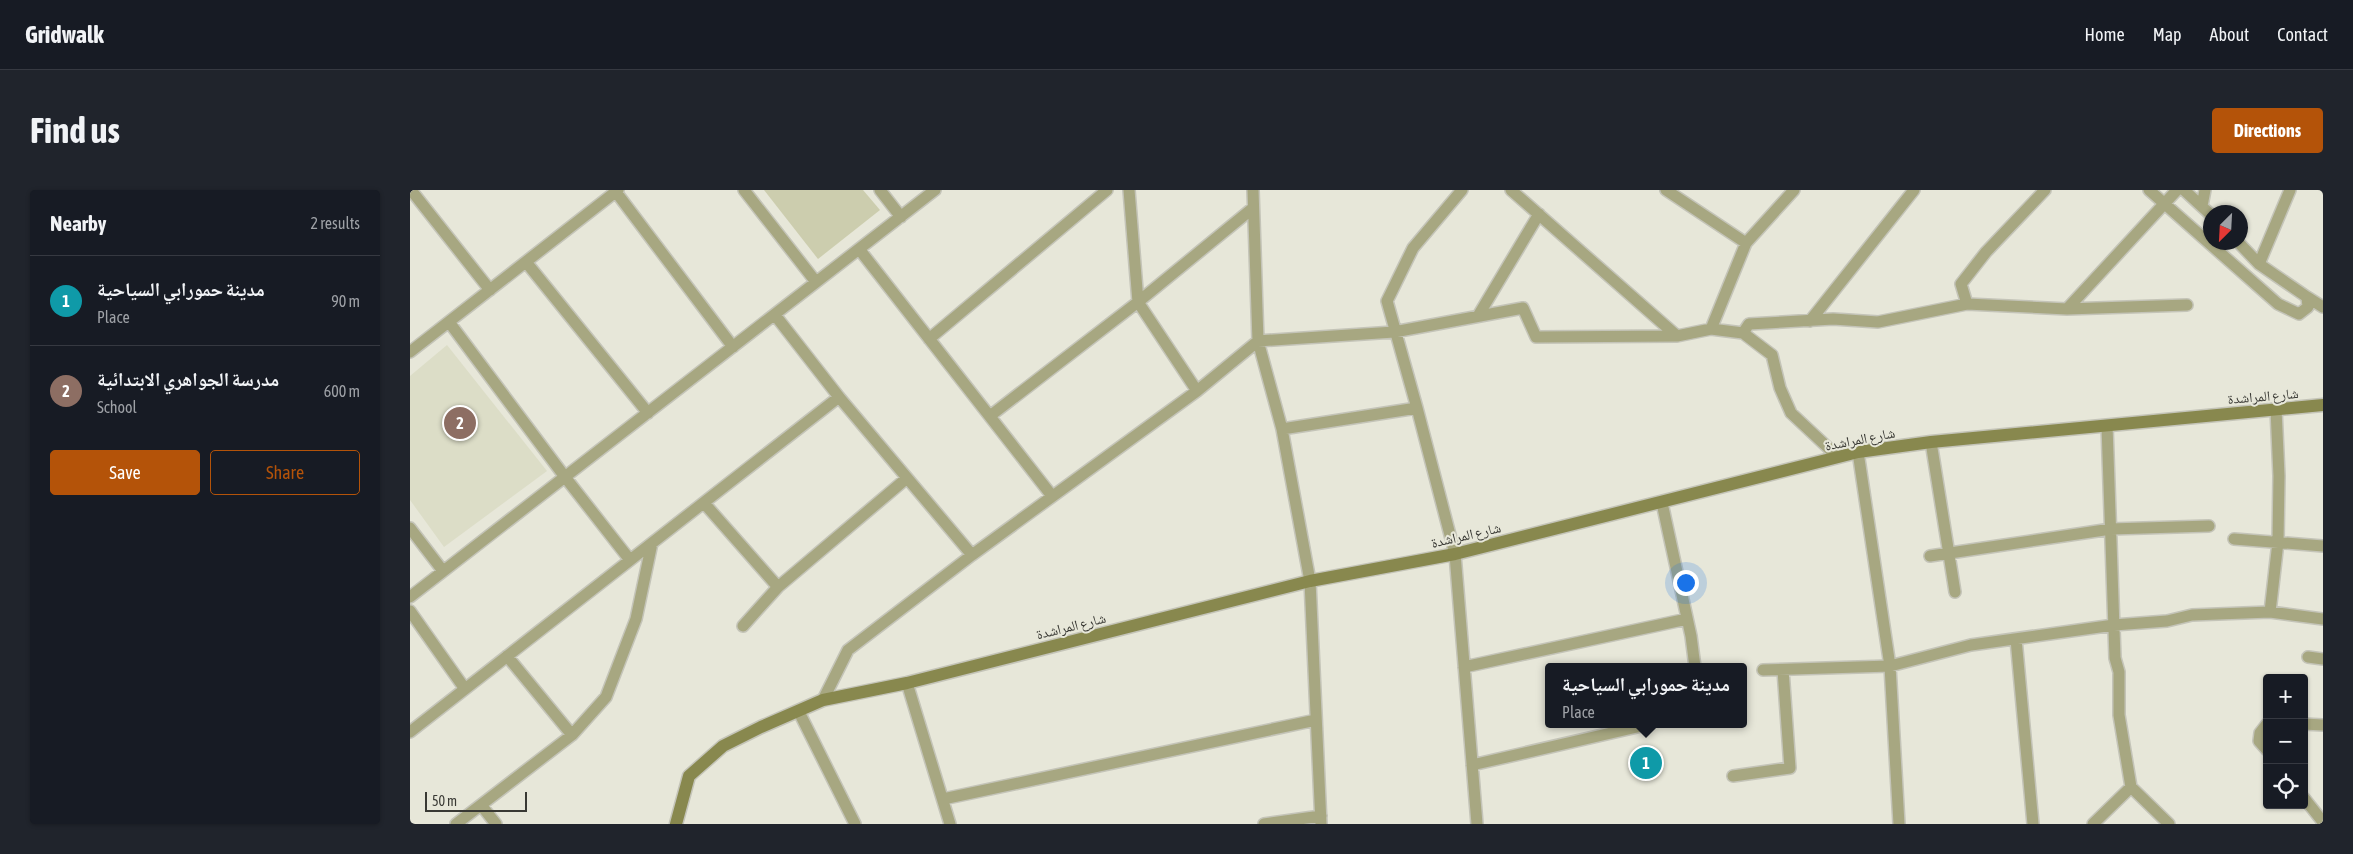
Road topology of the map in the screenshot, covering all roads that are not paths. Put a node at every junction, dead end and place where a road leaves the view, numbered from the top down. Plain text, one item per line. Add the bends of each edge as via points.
1 (411, 190) edge
2 (744, 190) edge
3 (880, 190) edge
4 (935, 190) edge
5 (1107, 190) edge
6 (1129, 190) edge
7 (1253, 190) edge
8 (1462, 190) edge
9 (1511, 190) edge
10 (1666, 190) edge
11 (1794, 190) edge
12 (1914, 190) edge
13 (2045, 190) edge
14 (2149, 190) edge
15 (2177, 190) edge
16 (2184, 190) edge
17 (2205, 190) edge
18 (2290, 190) edge
19 (617, 191) edge
20 (2165, 203) junction
21 (2206, 205) edge
22 (2203, 207) edge
23 (1253, 208) junction
24 (1539, 214) junction
25 (901, 216) junction
26 (1746, 243) junction
27 (859, 249) junction
28 (2246, 250) edge
29 (526, 262) junction
30 (2259, 264) junction
31 (816, 282) junction
32 (490, 290) junction
33 (2306, 297) junction
34 (1138, 302) junction
35 (1966, 304) junction
36 (2187, 305) dead end
37 (2323, 307) edge
38 (2067, 308) junction
39 (775, 315) junction
40 (1478, 316) junction
41 (1810, 321) junction
42 (449, 322) junction
43 (1711, 329) junction
44 (1394, 332) junction
45 (1743, 333) junction
46 (1677, 336) junction
47 (929, 339) junction
48 (1258, 341) junction
49 (733, 347) junction
50 (410, 352) edge
51 (1197, 391) junction
52 (839, 397) junction
53 (2323, 406) edge
54 (1417, 408) junction
55 (2276, 409) junction
56 (648, 413) junction
57 (990, 416) junction
58 (2107, 426) junction
59 (1282, 428) junction
60 (1931, 442) junction
61 (1858, 452) junction
62 (1838, 457) junction
63 (565, 477) junction
64 (907, 478) junction
65 (1052, 496) junction
66 (704, 503) junction
67 (1662, 503) junction
68 (2209, 526) dead end
69 (410, 528) edge
70 (2111, 529) junction
71 (2234, 540) dead end
72 (2278, 542) junction
73 (652, 543) junction
74 (2323, 546) edge
75 (1948, 553) junction
76 (972, 554) junction
77 (1455, 554) junction
78 (1930, 556) dead end
79 (630, 560) junction
80 (443, 571) junction
81 (1310, 581) junction
82 (778, 586) junction
83 (1954, 592) dead end
84 (410, 597) edge
85 (410, 611) edge
86 (2270, 612) junction
87 (2323, 619) edge
88 (1687, 620) junction
89 (2114, 625) junction
90 (743, 626) dead end
91 (2016, 639) junction
92 (507, 656) junction
93 (2308, 657) dead end
94 (2323, 659) edge
95 (1694, 663) edge
96 (1890, 666) junction
97 (1464, 668) junction
98 (1764, 670) dead end
99 (1783, 670) junction
100 (907, 682) junction
101 (465, 689) junction
102 (824, 700) junction
103 (799, 712) junction
104 (1316, 720) junction
105 (2308, 724) edge
106 (2323, 725) edge
107 (1633, 728) edge
108 (2263, 729) edge
109 (410, 732) edge
110 (572, 735) junction
111 (2263, 746) edge
112 (1472, 765) junction
113 (1733, 776) dead end
114 (2131, 787) junction
115 (943, 799) junction
116 (2308, 803) edge
117 (481, 805) junction
118 (1321, 820) edge
119 (679, 821) edge
120 (2323, 822) edge
121 (456, 824) edge
122 (496, 824) edge
123 (855, 824) edge
124 (950, 824) edge
125 (1264, 824) edge
126 (1477, 824) edge
127 (1899, 824) edge
128 (2033, 824) edge
129 (2093, 824) edge
130 (2169, 824) edge

1 - 32 street
2 - 31 street
3 - 25 street
4 - 25 street
5 - 47 street
6 - 34 street
7 - 23 street
8 - 44 street via 1414,248 1387,301
9 - 24 street
10 - 26 street
11 - 26 street
12 - 41 street
13 - 35 street via 1986,252 1961,284
14 - 20 street
15 - 20 street
16 - 22 street
17 - 21 street
18 - 30 street
19 - 29 street
19 - 49 street
20 - 33 street via 2278,304 2299,314 2308,307
20 - 38 street
23 - 34 street
23 - 48 street
24 - 40 street
24 - 46 street
25 - 27 street
26 - 43 street
27 - 31 street
27 - 47 street
28 - 30 street
29 - 32 street
29 - 56 street
30 - 33 street
31 - 39 street
32 - 42 street
33 - 37 street
34 - 51 street
34 - 57 street
35 - 38 street
35 - 41 street via 1878,322
36 - 38 street
39 - 49 street
39 - 52 street
40 - 44 street
40 - 46 street via 1523,308 1536,337
41 - 45 street via 1749,324
42 - 50 street
42 - 63 street
43 - 45 street
43 - 46 street
44 - 48 street
44 - 54 street
45 - 62 street via 1772,355 1780,388 1791,413
47 - 57 street
48 - 51 street
48 - 59 street
49 - 56 street
51 - 65 street
52 - 64 street
52 - 66 street
53 - 55 street, شارع المراشدة
54 - 59 street
54 - 77 street
55 - 58 street, شارع المراشدة
55 - 72 street
56 - 63 street
57 - 65 street
58 - 60 street, شارع المراشدة
58 - 70 street
59 - 81 street
60 - 61 street, شارع المراشدة
60 - 75 street
61 - 62 street, شارع المراشدة
61 - 96 street
62 - 67 street, شارع المراشدة
63 - 79 street
63 - 80 street
64 - 76 street
64 - 82 street
65 - 76 street
66 - 73 street
66 - 82 street
67 - 77 street, شارع المراشدة
67 - 88 street
68 - 70 street
69 - 80 street
70 - 75 street
70 - 89 street
71 - 72 street
72 - 74 street
72 - 86 street
73 - 79 street
73 - 110 street via 636,619 606,697
75 - 78 street
75 - 83 street
76 - 102 street via 848,650
77 - 81 street, شارع المراشدة
77 - 97 street
79 - 92 street
80 - 84 street
81 - 100 street, شارع المراشدة
81 - 104 street
82 - 90 street
85 - 101 street
86 - 87 street
86 - 89 street via 2192,615 2167,621
88 - 95 street
88 - 97 street
89 - 91 street
89 - 114 street via 2119,715
91 - 96 street via 1972,645
91 - 128 street
92 - 101 street
92 - 110 street
93 - 94 street
96 - 99 street
96 - 127 street
97 - 112 street
98 - 99 street
99 - 113 street via 1790,768
100 - 102 street, شارع المراشدة
100 - 115 street
101 - 109 street
102 - 103 street, شارع المراشدة
103 - 119 street, شارع المراشدة via 723,746 690,776
103 - 123 street
104 - 115 street
104 - 118 street
105 - 106 street
107 - 112 street
108 - 111 street via 2259,741
110 - 117 street
112 - 126 street
114 - 129 street
114 - 130 street
115 - 124 street
116 - 120 street
117 - 121 street
117 - 122 street
118 - 125 street

